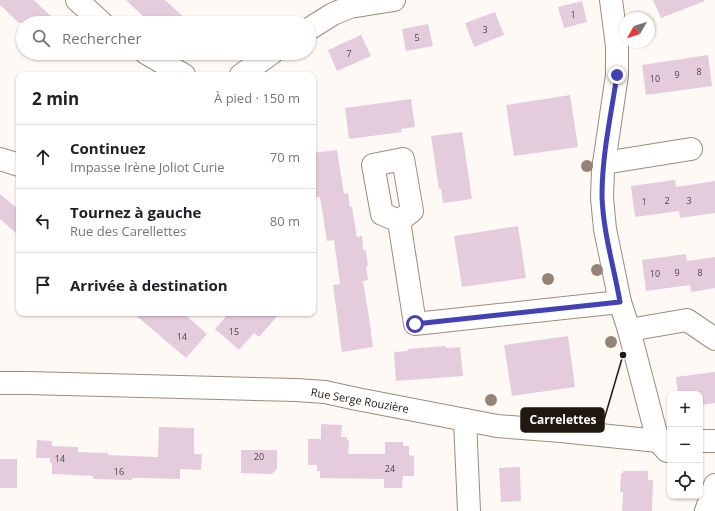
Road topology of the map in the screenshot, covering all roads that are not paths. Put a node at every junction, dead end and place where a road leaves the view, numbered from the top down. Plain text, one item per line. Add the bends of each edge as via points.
1 (77, 0) edge
2 (394, 0) edge
3 (611, 0) edge
4 (94, 16) edge
5 (316, 25) edge
6 (158, 60) edge
7 (262, 60) edge
8 (179, 72) edge
9 (244, 72) edge
10 (691, 148) dead end
11 (0, 159) edge
12 (604, 163) junction
13 (16, 165) edge
14 (399, 221) dead end
15 (620, 302) junction
16 (630, 330) junction
17 (715, 339) edge
18 (0, 383) edge
19 (465, 420) junction
20 (703, 441) edge
21 (715, 441) edge
22 (666, 446) edge
23 (715, 485) edge
24 (698, 499) edge
25 (469, 511) edge
26 (702, 511) edge
27 (706, 511) edge

1 - 4 street
2 - 5 street via 350,7
3 - 12 street via 617,46 617,75
6 - 8 street
7 - 9 street
10 - 12 street
11 - 13 street
12 - 15 street via 602,198 605,229
14 - 15 street via 415,324
15 - 16 street
16 - 17 street via 687,320
16 - 22 street
18 - 19 street, Rue Serge Rouzière via 325,392
19 - 22 street, Rue Serge Rouzière
19 - 25 street
20 - 21 street
23 - 27 street
24 - 26 street

